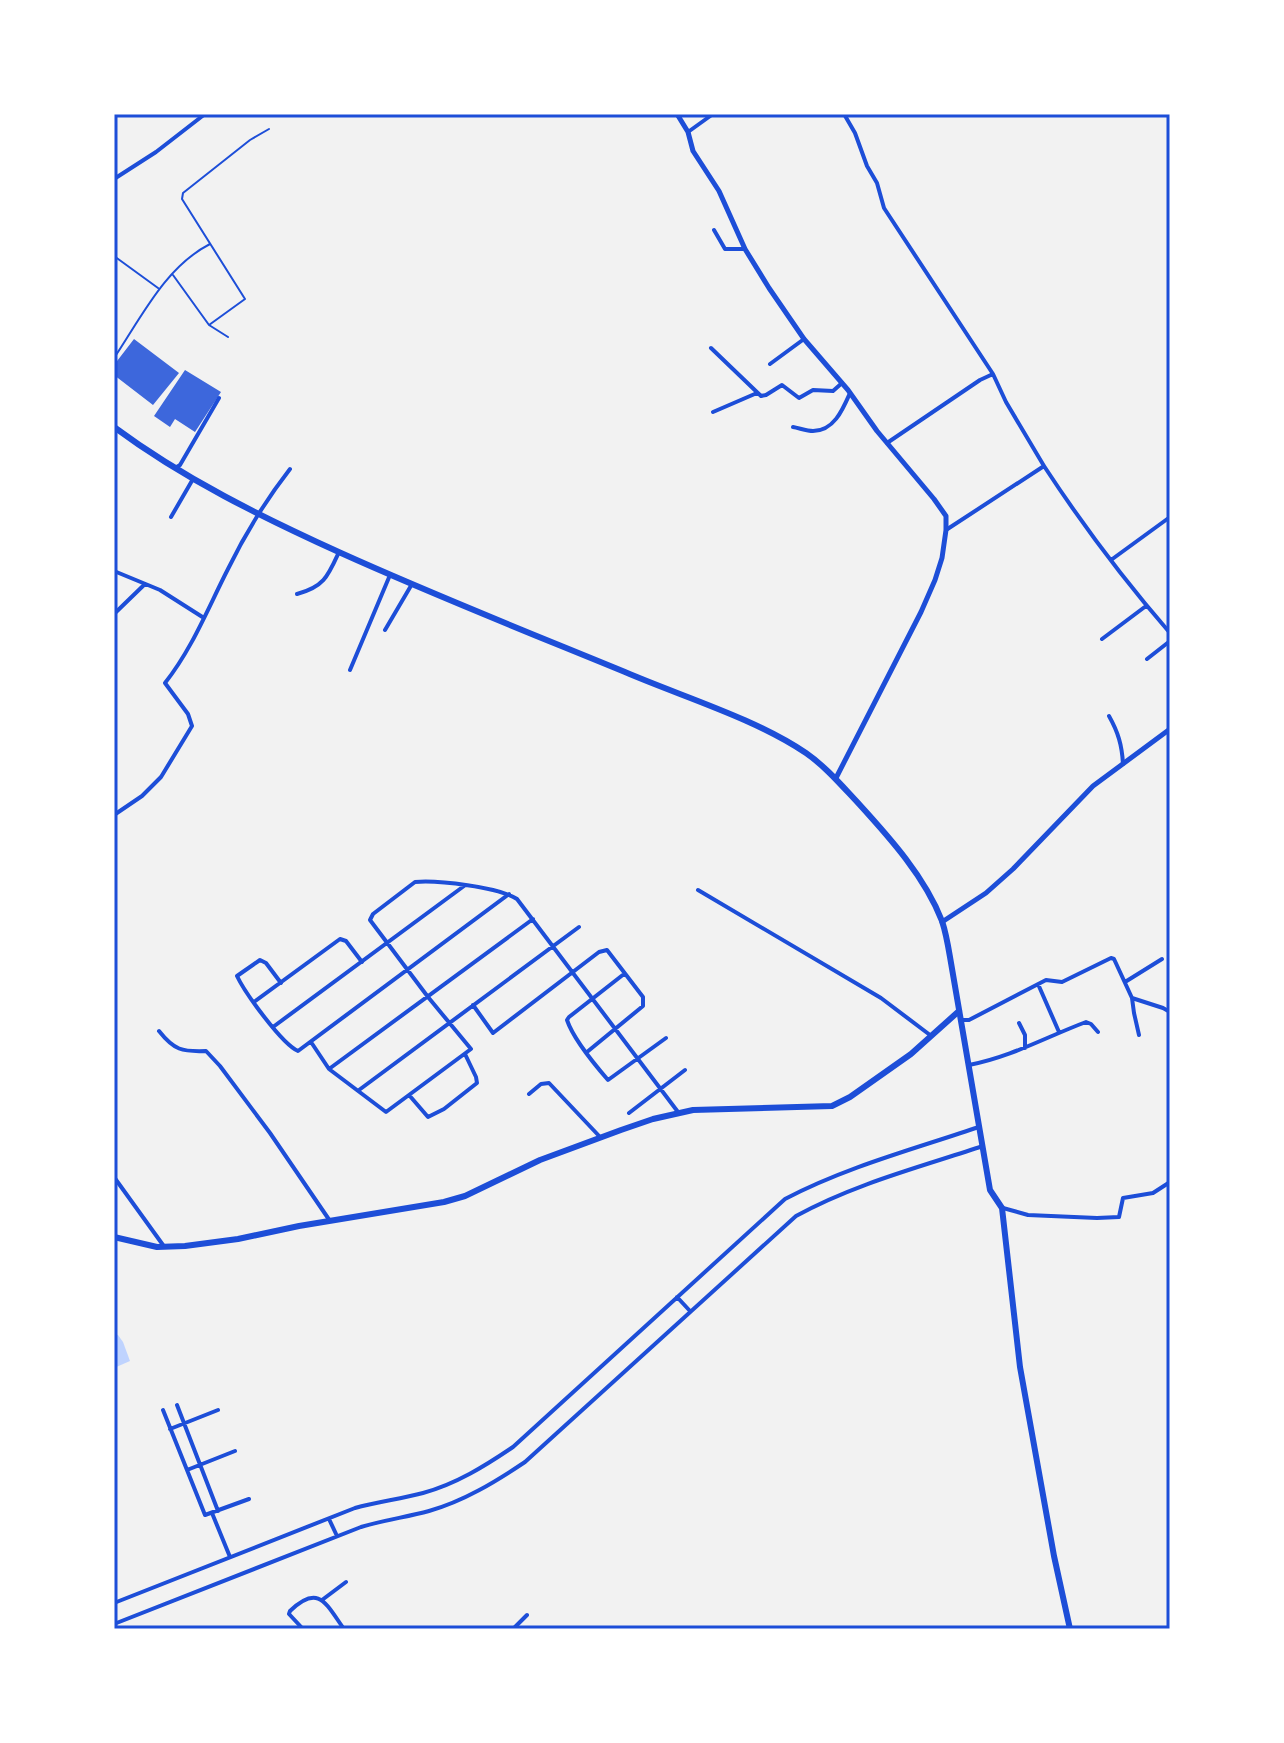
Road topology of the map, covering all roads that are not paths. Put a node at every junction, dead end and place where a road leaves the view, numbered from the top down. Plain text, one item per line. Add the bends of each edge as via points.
1 (205, 114) edge
2 (677, 114) edge
3 (713, 114) edge
4 (846, 115) edge
5 (269, 129) dead end
6 (688, 132) junction
7 (114, 179) edge
8 (714, 230) dead end
9 (210, 244) junction
10 (745, 249) junction
11 (114, 256) edge
12 (172, 274) junction
13 (160, 290) junction
14 (209, 325) junction
15 (228, 337) dead end
16 (804, 339) junction
17 (711, 348) dead end
18 (114, 358) edge
19 (770, 364) dead end
20 (993, 374) junction
21 (842, 383) junction
22 (757, 393) junction
23 (850, 393) junction
24 (219, 398) dead end
25 (713, 412) dead end
26 (114, 427) edge
27 (793, 427) dead end
28 (887, 443) junction
29 (1044, 466) junction
30 (175, 468) junction
31 (290, 469) dead end
32 (193, 479) junction
33 (258, 513) junction
34 (171, 517) dead end
35 (1170, 517) edge
36 (946, 530) junction
37 (339, 552) junction
38 (1111, 560) junction
39 (114, 571) edge
40 (390, 575) junction
41 (145, 584) junction
42 (412, 584) junction
43 (297, 594) dead end
44 (1146, 606) junction
45 (114, 614) edge
46 (204, 618) junction
47 (385, 630) dead end
48 (1170, 633) edge
49 (1102, 639) dead end
50 (1170, 641) edge
51 (1147, 659) dead end
52 (350, 670) dead end
53 (1109, 716) dead end
54 (1170, 729) edge
55 (1123, 764) junction
56 (836, 778) junction
57 (114, 815) edge
58 (464, 886) junction
59 (698, 890) dead end
60 (509, 894) junction
61 (533, 919) junction
62 (942, 922) junction
63 (579, 927) dead end
64 (389, 943) junction
65 (553, 946) junction
66 (1162, 959) dead end
67 (362, 962) junction
68 (409, 969) junction
69 (573, 972) junction
70 (624, 974) junction
71 (1125, 982) junction
72 (281, 983) junction
73 (1038, 984) junction
74 (428, 997) junction
75 (1132, 998) junction
76 (594, 999) junction
77 (254, 1002) junction
78 (473, 1005) junction
79 (959, 1011) junction
80 (1170, 1012) edge
81 (961, 1020) junction
82 (450, 1023) junction
83 (1019, 1023) dead end
84 (273, 1027) junction
85 (616, 1028) junction
86 (159, 1031) dead end
87 (1059, 1032) junction
88 (1098, 1032) dead end
89 (1139, 1035) dead end
90 (932, 1037) junction
91 (666, 1038) dead end
92 (311, 1042) junction
93 (1025, 1048) junction
94 (587, 1052) junction
95 (465, 1054) junction
96 (637, 1060) junction
97 (969, 1065) junction
98 (329, 1069) junction
99 (685, 1070) dead end
100 (660, 1088) junction
101 (358, 1090) junction
102 (529, 1094) dead end
103 (409, 1095) junction
104 (629, 1113) dead end
105 (678, 1113) junction
106 (979, 1127) junction
107 (601, 1138) junction
108 (983, 1146) junction
109 (114, 1177) edge
110 (1170, 1182) edge
111 (1002, 1208) junction
112 (330, 1221) junction
113 (114, 1237) edge
114 (165, 1247) junction
115 (677, 1297) junction
116 (690, 1311) junction
117 (177, 1405) dead end
118 (163, 1410) dead end
119 (218, 1410) dead end
120 (184, 1423) junction
121 (170, 1429) junction
122 (235, 1451) dead end
123 (200, 1465) junction
124 (187, 1470) junction
125 (249, 1499) dead end
126 (218, 1511) junction
127 (212, 1513) junction
128 (329, 1519) junction
129 (337, 1536) junction
130 (230, 1557) junction
131 (346, 1582) dead end
132 (322, 1600) junction
133 (114, 1603) edge
134 (527, 1615) dead end
135 (114, 1624) edge
136 (303, 1629) edge
137 (344, 1629) edge
138 (513, 1629) edge
139 (1070, 1629) edge

1 - 7 street
2 - 6 street
3 - 6 street
4 - 20 street via 884,208
5 - 9 lane via 183,193
6 - 10 street
8 - 10 street via 725,249
9 - 12 lane
9 - 14 lane via 245,299
10 - 16 street
11 - 13 lane
12 - 13 lane
12 - 14 lane
13 - 18 lane
14 - 15 lane
16 - 19 street
16 - 21 street
17 - 22 street
20 - 28 street
20 - 29 street
21 - 22 street via 833,391 815,390 799,398 782,385 764,396
21 - 23 street
22 - 25 street
23 - 27 street via 830,424 813,431
23 - 28 street
24 - 30 street
26 - 30 main road
28 - 36 street via 941,508
29 - 36 street
29 - 38 street
30 - 32 main road
31 - 33 street
32 - 33 main road
32 - 34 street
33 - 37 main road
33 - 46 street
35 - 38 street
36 - 56 street via 939,569 921,612
37 - 40 main road
37 - 43 street via 320,585
38 - 44 street
39 - 41 street
40 - 42 main road
40 - 52 street
41 - 45 street
41 - 46 street
42 - 47 street
42 - 56 main road via 770,732
44 - 48 street
44 - 49 street
46 - 57 street via 165,683 192,726 161,777
50 - 51 street
53 - 55 street via 1122,745
54 - 55 street
55 - 62 street via 1093,786 996,885
56 - 62 main road via 897,848
58 - 60 street
58 - 64 street
58 - 64 street via 415,882 371,917
59 - 90 street via 881,998
60 - 61 street
60 - 68 street
61 - 65 street
61 - 74 street
62 - 79 main road
63 - 65 street
64 - 67 street
64 - 68 street
65 - 69 street
65 - 78 street
66 - 71 street
67 - 72 street via 340,939
67 - 84 street
68 - 74 street
68 - 92 street
69 - 70 street via 607,950
69 - 76 street
69 - 78 street via 493,1033
70 - 76 street
70 - 85 street via 644,1001
71 - 73 street via 1111,958 1062,982
71 - 75 street
72 - 77 street
72 - 77 street via 260,960 239,973
73 - 81 street
73 - 87 street
74 - 82 street
74 - 98 street
75 - 80 street
75 - 89 street
76 - 85 street
76 - 94 street via 567,1020
77 - 84 street
78 - 82 street
79 - 81 main road
79 - 90 main road
81 - 97 main road
82 - 95 street via 471,1049
82 - 101 street
83 - 93 street
84 - 92 street via 296,1051
85 - 94 street
85 - 96 street
86 - 112 street via 177,1049 206,1051 220,1066
87 - 88 street via 1086,1022
87 - 93 street
90 - 105 main road via 832,1106
91 - 96 street
92 - 98 street
93 - 97 street
94 - 96 street via 608,1080
95 - 103 street
95 - 103 street via 477,1083 444,1109 428,1117
96 - 100 street
97 - 106 main road
98 - 101 street
99 - 100 street
100 - 104 street
100 - 105 street
101 - 103 street via 386,1112
102 - 107 street via 549,1083
105 - 107 main road
106 - 108 main road
106 - 115 street via 840,1174 785,1199
107 - 112 main road via 456,1199
108 - 111 main road via 990,1190
108 - 116 street via 847,1192 796,1216
109 - 114 street
110 - 111 street via 1153,1193 1123,1198 1119,1217 1028,1215
111 - 139 main road via 1020,1367
112 - 114 main road
113 - 114 main road
115 - 116 street
115 - 128 street via 488,1464 424,1492
116 - 129 street via 498,1481 429,1511
117 - 120 street
118 - 121 street
119 - 120 street
120 - 121 street
120 - 123 street
121 - 124 street
122 - 123 street
123 - 124 street
123 - 126 street
124 - 127 street via 203,1513
125 - 126 street
126 - 127 street
127 - 130 street
128 - 129 street
128 - 130 street
129 - 135 street
130 - 133 street
131 - 132 street
132 - 136 street via 310,1598 292,1608 289,1614
132 - 137 street
134 - 138 street

